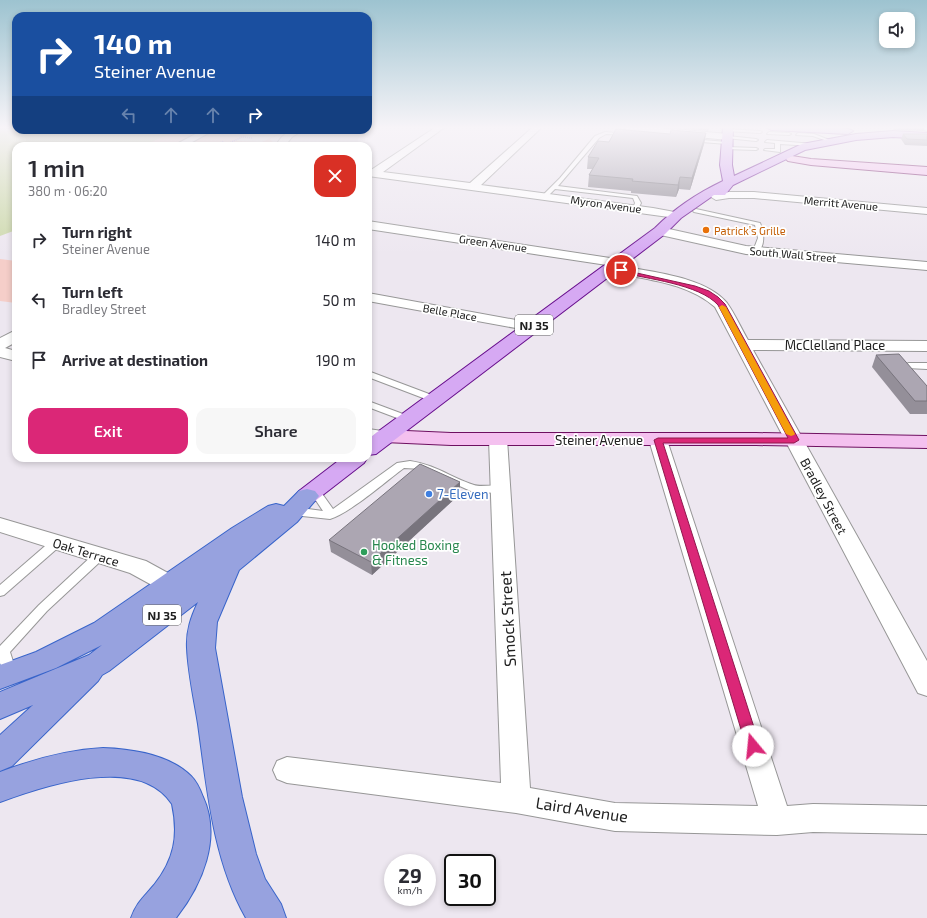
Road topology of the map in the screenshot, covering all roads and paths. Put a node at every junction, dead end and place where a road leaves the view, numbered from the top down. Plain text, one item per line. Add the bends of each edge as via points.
1 (491, 170) edge
2 (568, 170) edge
3 (724, 170) edge
4 (728, 170) edge
5 (752, 170) edge
6 (912, 170) edge
7 (927, 171) edge
8 (372, 174) edge
9 (732, 184) junction
10 (472, 187) junction
11 (554, 187) junction
12 (713, 194) junction
13 (754, 195) junction
14 (545, 196) junction
15 (636, 208) junction
16 (696, 211) junction
17 (927, 211) edge
18 (676, 215) junction
19 (372, 226) edge
20 (660, 231) junction
21 (756, 251) junction
22 (615, 265) junction
23 (927, 266) edge
24 (372, 298) edge
25 (532, 327) junction
26 (12, 338) edge
27 (0, 345) edge
28 (743, 346) junction
29 (927, 346) edge
30 (0, 352) edge
31 (12, 355) edge
32 (909, 366) edge
33 (927, 366) edge
34 (372, 376) edge
35 (434, 399) junction
36 (372, 406) edge
37 (408, 419) junction
38 (498, 439) junction
39 (374, 440) edge
40 (658, 440) junction
41 (794, 440) junction
42 (927, 442) edge
43 (351, 462) edge
44 (501, 490) junction
45 (305, 499) junction
46 (330, 515) junction
47 (0, 525) edge
48 (56, 543) junction
49 (98, 556) junction
50 (227, 566) junction
51 (169, 584) junction
52 (0, 592) edge
53 (3, 663) edge
54 (98, 663) junction
55 (927, 685) edge
56 (0, 706) edge
57 (0, 756) edge
58 (287, 770) dead end
59 (0, 787) edge
60 (516, 799) junction
61 (927, 820) edge
62 (777, 821) junction
63 (150, 918) edge
64 (268, 918) edge

1 - 10 street
2 - 11 lane
3 - 12 main road
4 - 9 main road
5 - 9 main road, NJ 35
6 - 7 street
8 - 10 street, Myron Avenue
9 - 12 main road, NJ 35
9 - 13 street, Merritt Avenue via 739,192
10 - 14 street, Myron Avenue
11 - 14 lane
11 - 15 lane via 635,197 638,203
12 - 13 street, Merritt Avenue
12 - 16 main road, NJ 35
12 - 18 main road, NJ 35
13 - 17 street, Merritt Avenue
14 - 15 street, Myron Avenue
15 - 18 street, Myron Avenue
16 - 20 main road, NJ 35
16 - 21 lane via 758,224 761,238
18 - 20 main road, NJ 35
19 - 22 street, Green Avenue
20 - 21 street, South Wall Street
20 - 22 main road, NJ 35
21 - 23 street, South Wall Street
22 - 25 main road, NJ 35
22 - 28 street, Bradley Street via 707,293 721,304
24 - 25 street, Belle Place
25 - 35 main road, NJ 35
26 - 27 street
28 - 29 street, McClelland Place
28 - 41 street, Bradley Street
30 - 31 street
32 - 33 lane
34 - 35 lane
35 - 37 main road, NJ 35
36 - 37 lane
37 - 39 main road, NJ 35
38 - 39 street, Steiner Avenue
38 - 40 street, Steiner Avenue
38 - 44 street, Smock Street
40 - 41 street, Steiner Avenue
40 - 62 street
41 - 42 street, Steiner Avenue
41 - 55 street, Bradley Street
43 - 45 main road, NJ 35
44 - 46 lane via 473,489 424,466 401,465
44 - 60 street, Smock Street
45 - 46 lane
45 - 46 lane via 326,506
45 - 50 highway, NJ 35
45 - 51 highway, NJ 35 via 241,534
47 - 48 street, Oak Terrace
48 - 49 street, Oak Terrace
48 - 52 lane
49 - 51 street, Oak Terrace via 138,567
49 - 53 lane via 43,608
50 - 54 highway, NJ 35
50 - 64 highway via 203,622 201,648 225,797 238,854 250,889
51 - 53 highway, NJ 35 via 92,638 46,660
54 - 56 highway, NJ 35
54 - 57 highway
58 - 60 street, Laird Avenue
59 - 63 highway via 40,773 102,762 126,763 153,770 173,781 189,803 193,832 190,854 178,883
60 - 62 street, Laird Avenue via 615,817
61 - 62 street, Laird Avenue via 813,818

